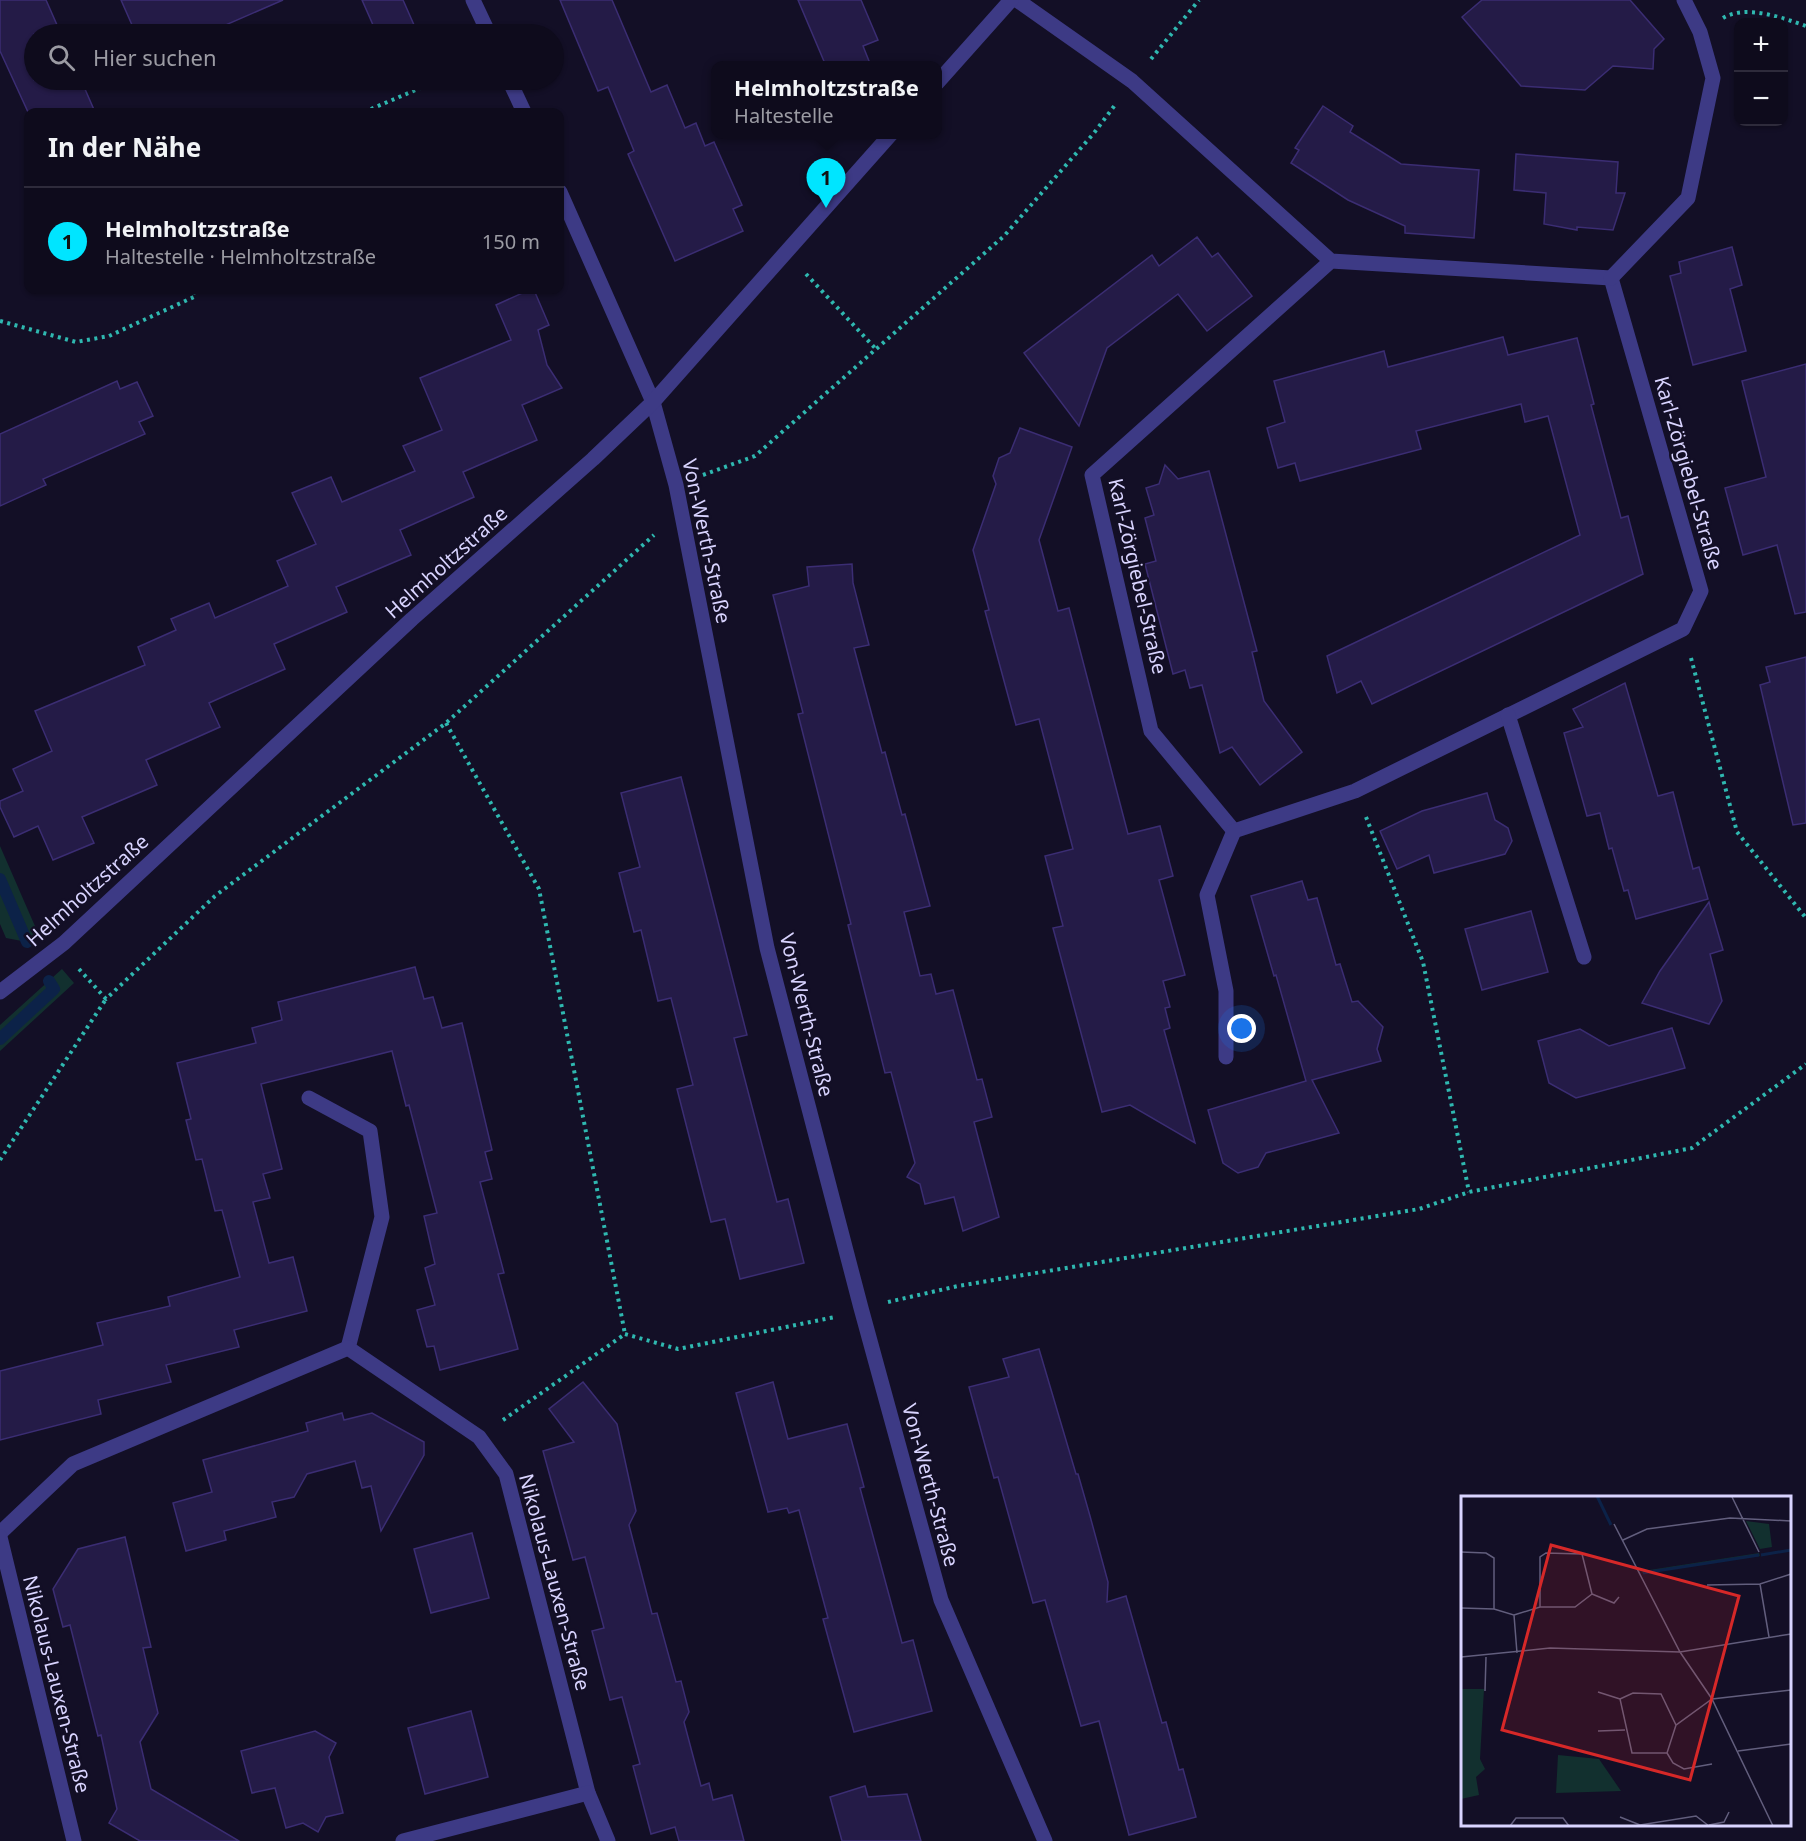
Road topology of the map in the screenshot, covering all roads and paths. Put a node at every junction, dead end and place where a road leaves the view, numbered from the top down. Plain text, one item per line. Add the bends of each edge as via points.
1 (473, 0) edge
2 (1011, 0) edge
3 (1017, 0) edge
4 (1199, 0) edge
5 (1684, 0) edge
6 (484, 24) edge
7 (1806, 26) edge
8 (1700, 32) junction
9 (942, 77) edge
10 (1132, 81) junction
11 (416, 90) edge
12 (514, 90) edge
13 (374, 108) edge
14 (522, 108) edge
15 (887, 139) edge
16 (564, 201) edge
17 (786, 253) junction
18 (1331, 261) junction
19 (1611, 278) junction
20 (196, 294) edge
21 (0, 321) edge
22 (875, 348) junction
23 (653, 402) junction
24 (676, 484) junction
25 (652, 525) dead end
26 (1683, 629) junction
27 (1508, 715) junction
28 (446, 723) junction
29 (1355, 791) junction
30 (1234, 831) junction
31 (1806, 918) edge
32 (64, 943) junction
33 (1584, 957) dead end
34 (0, 992) edge
35 (106, 999) junction
36 (1226, 1057) dead end
37 (1806, 1064) edge
38 (309, 1098) dead end
39 (0, 1160) edge
40 (1469, 1192) junction
41 (861, 1308) junction
42 (625, 1334) junction
43 (348, 1348) junction
44 (479, 1437) junction
45 (0, 1535) edge
46 (588, 1793) junction
47 (74, 1841) edge
48 (403, 1841) edge
49 (608, 1841) edge
50 (1045, 1841) edge

1 - 6 street
2 - 9 street
3 - 10 street
4 - 10 path
5 - 8 street
7 - 8 path via 1765,12 1729,14
8 - 19 street via 1713,78 1688,198
10 - 18 street
10 - 22 path via 1094,133 1004,236
11 - 13 path
12 - 14 street
15 - 17 street, Helmholtzstraße
16 - 23 street, Von-Werth-Straße
17 - 22 path
17 - 23 street, Helmholtzstraße
18 - 19 street
18 - 30 street, Karl-Zörgiebel-Straße via 1092,475 1151,731
19 - 26 street, Karl-Zörgiebel-Straße via 1701,591
20 - 21 path via 109,336 76,342
22 - 24 path via 756,456
23 - 24 street, Von-Werth-Straße
23 - 32 street, Helmholtzstraße via 412,619
24 - 41 street, Von-Werth-Straße via 767,948
25 - 28 path via 654,536
26 - 27 street
26 - 31 path via 1737,832
27 - 29 street
27 - 33 street
28 - 35 path via 215,896
28 - 42 path via 538,889
29 - 30 street
29 - 40 path via 1424,962
30 - 36 street via 1207,895 1226,991
32 - 34 street, Helmholtzstraße
32 - 35 path via 71,960
35 - 39 path
37 - 40 path via 1692,1148
38 - 43 street via 370,1131 382,1218
40 - 41 path via 1419,1209 958,1286
41 - 42 path via 824,1320 678,1349
41 - 50 street, Von-Werth-Straße via 941,1599
42 - 44 path
43 - 44 street, Nikolaus-Lauxen-Straße
43 - 45 street, Nikolaus-Lauxen-Straße via 73,1464
44 - 46 street, Nikolaus-Lauxen-Straße via 506,1474
45 - 47 street, Nikolaus-Lauxen-Straße
46 - 48 street
46 - 49 street, Nikolaus-Lauxen-Straße

